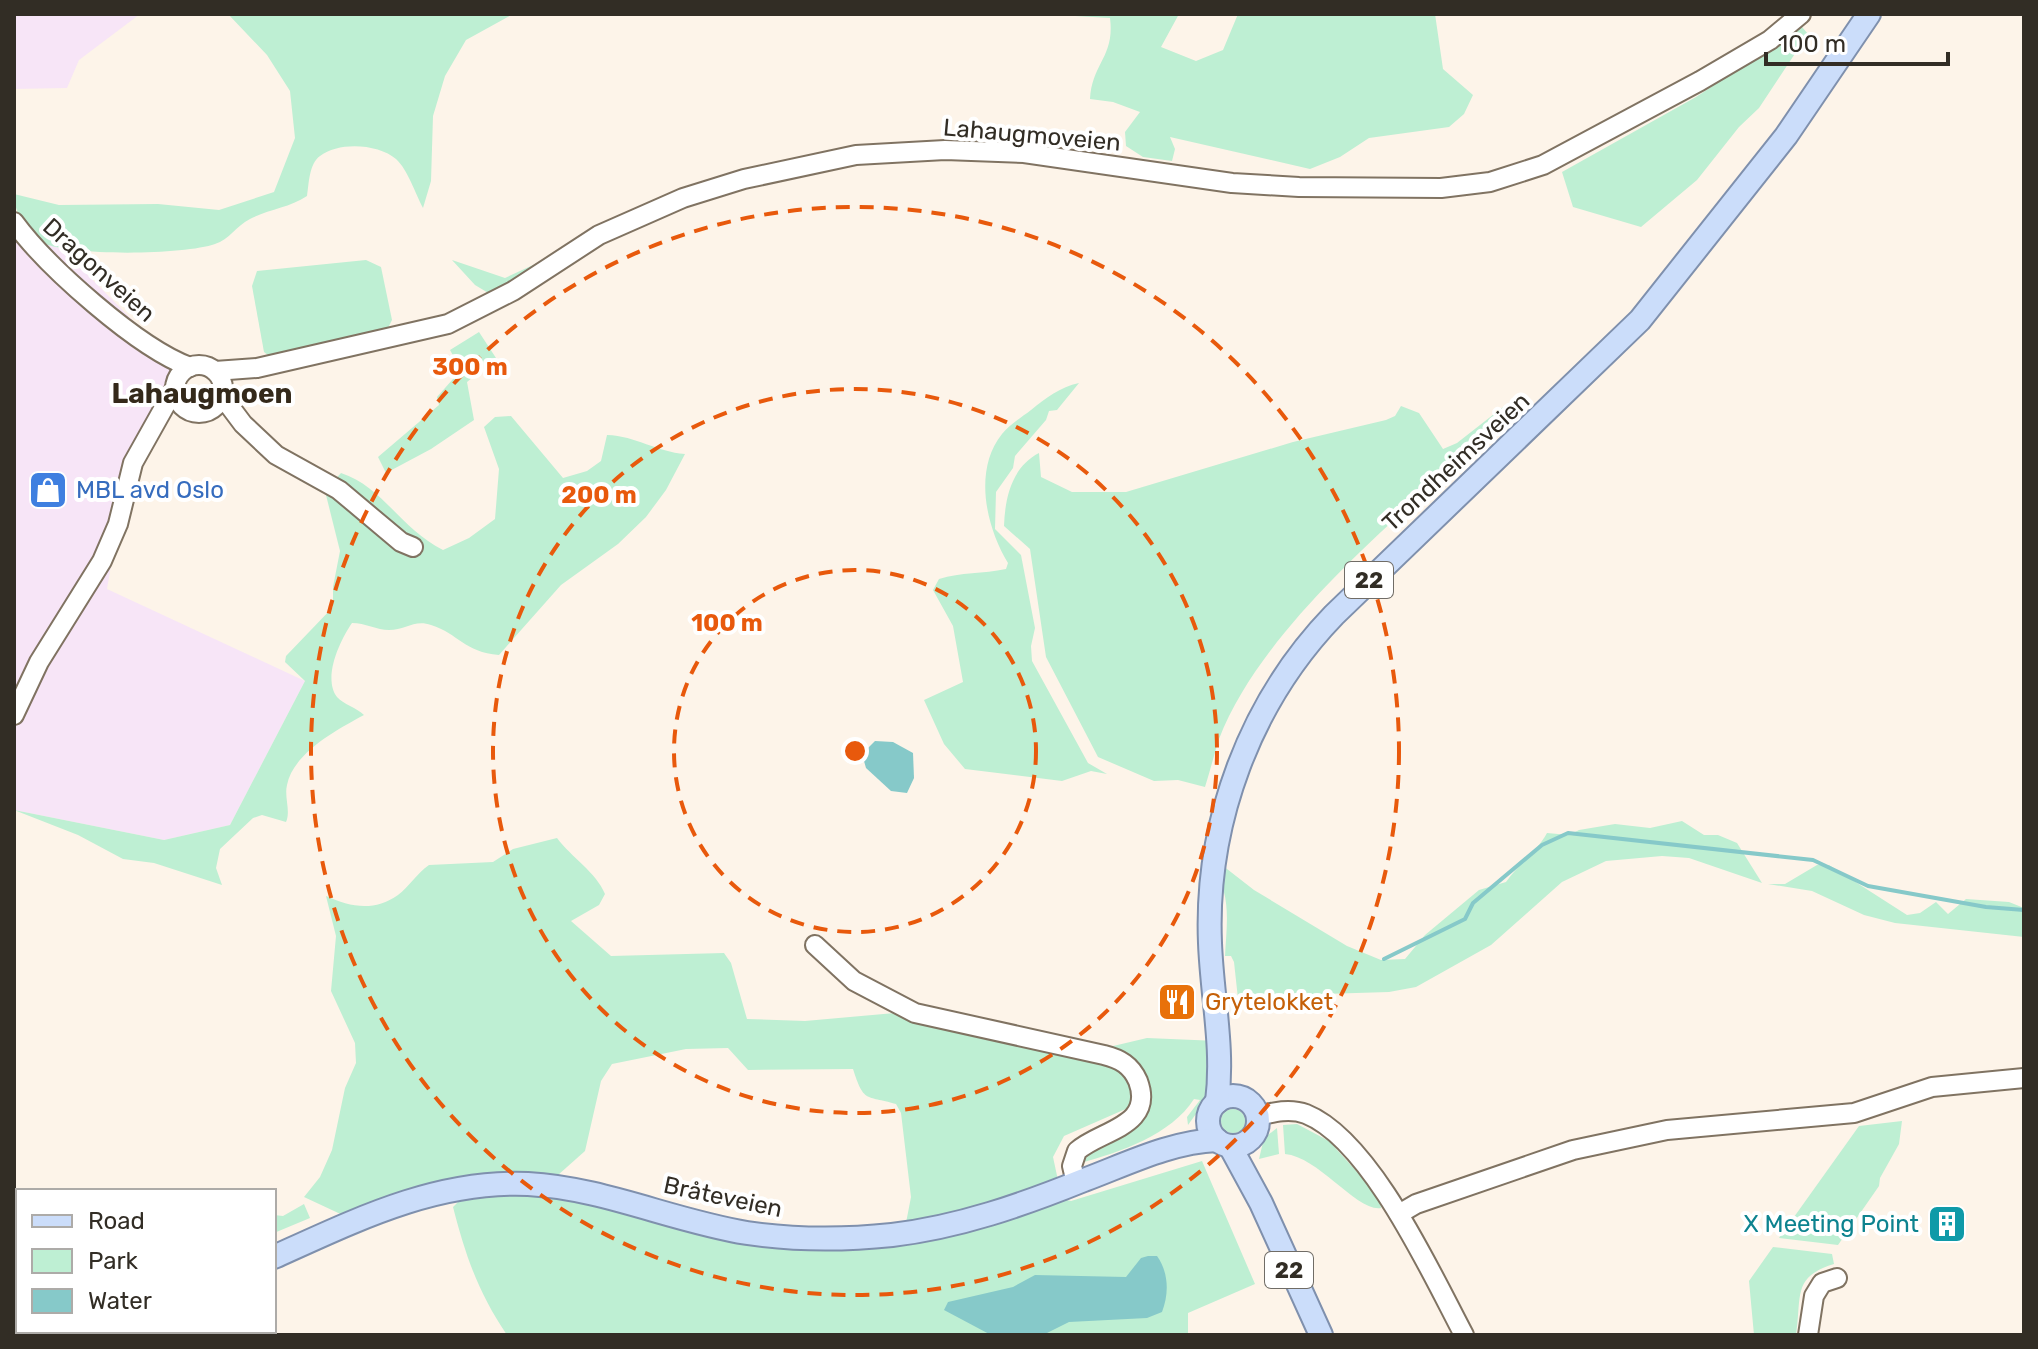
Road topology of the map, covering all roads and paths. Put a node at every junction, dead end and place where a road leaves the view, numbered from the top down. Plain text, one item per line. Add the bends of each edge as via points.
1 (1801, 14) edge
2 (1852, 14) edge
3 (1869, 14) edge
4 (1719, 217) junction
5 (14, 222) edge
6 (154, 351) junction
7 (190, 367) junction
8 (257, 368) junction
9 (215, 371) junction
10 (175, 386) junction
11 (222, 393) junction
12 (186, 409) junction
13 (210, 411) junction
14 (243, 424) junction
15 (150, 431) junction
16 (413, 547) dead end
17 (14, 715) edge
18 (815, 945) dead end
19 (1220, 1038) junction
20 (2024, 1078) edge
21 (1241, 1097) junction
22 (1213, 1109) junction
23 (1258, 1116) junction
24 (1232, 1142) junction
25 (1162, 1150) junction
26 (1076, 1183) junction
27 (1399, 1214) junction
28 (276, 1256) edge
29 (1837, 1278) dead end
30 (1321, 1335) edge
31 (1464, 1335) edge
32 (1808, 1335) edge

1 - 8 street, Lahaugmoveien via 1770,40 1700,81 1543,165 1490,182 1441,188 1299,187 1232,183 1024,153 856,155 683,198 599,235 513,291 448,324
2 - 4 main road, Trondheimsveien / 22
3 - 4 main road, Trondheimsveien / 22 via 1786,136
4 - 19 main road, Trondheimsveien / 22 via 1621,340 1334,615 1273,693 1239,765 1214,859 1210,945
5 - 6 street, Dragonveien via 53,265
6 - 7 street, Dragonveien
6 - 10 street, Dragonveien
7 - 9 street
7 - 10 street
8 - 9 street, Lahaugmoveien
8 - 11 street, Lahaugmoveien
9 - 11 street
10 - 12 street
10 - 15 street
11 - 13 street
11 - 14 street
12 - 13 street
12 - 15 street
13 - 14 street
14 - 16 street via 276,455 325,480
15 - 17 street via 133,463 108,550 39,662
18 - 26 street via 854,981 915,1013 1104,1055 1129,1066 1139,1088 1136,1112 1120,1129 1077,1151 1072,1166
19 - 21 main road, Trondheimsveien / 22
19 - 22 main road, Trondheimsveien / 22
20 - 27 street via 1932,1087 1854,1113 1667,1130 1573,1150
21 - 22 main road via 1231,1096
21 - 23 main road, 22
22 - 24 main road, 22 via 1210,1129
22 - 25 main road, Bråteveien
23 - 24 main road via 1256,1131
23 - 27 street via 1289,1111 1317,1120 1351,1151
24 - 25 main road, Bråteveien
24 - 30 main road, 22
25 - 26 main road, Bråteveien
26 - 28 main road, Bråteveien via 1009,1209 937,1228 829,1238 746,1233 561,1188 479,1186 398,1203
27 - 31 street
29 - 32 street via 1822,1283 1814,1296

